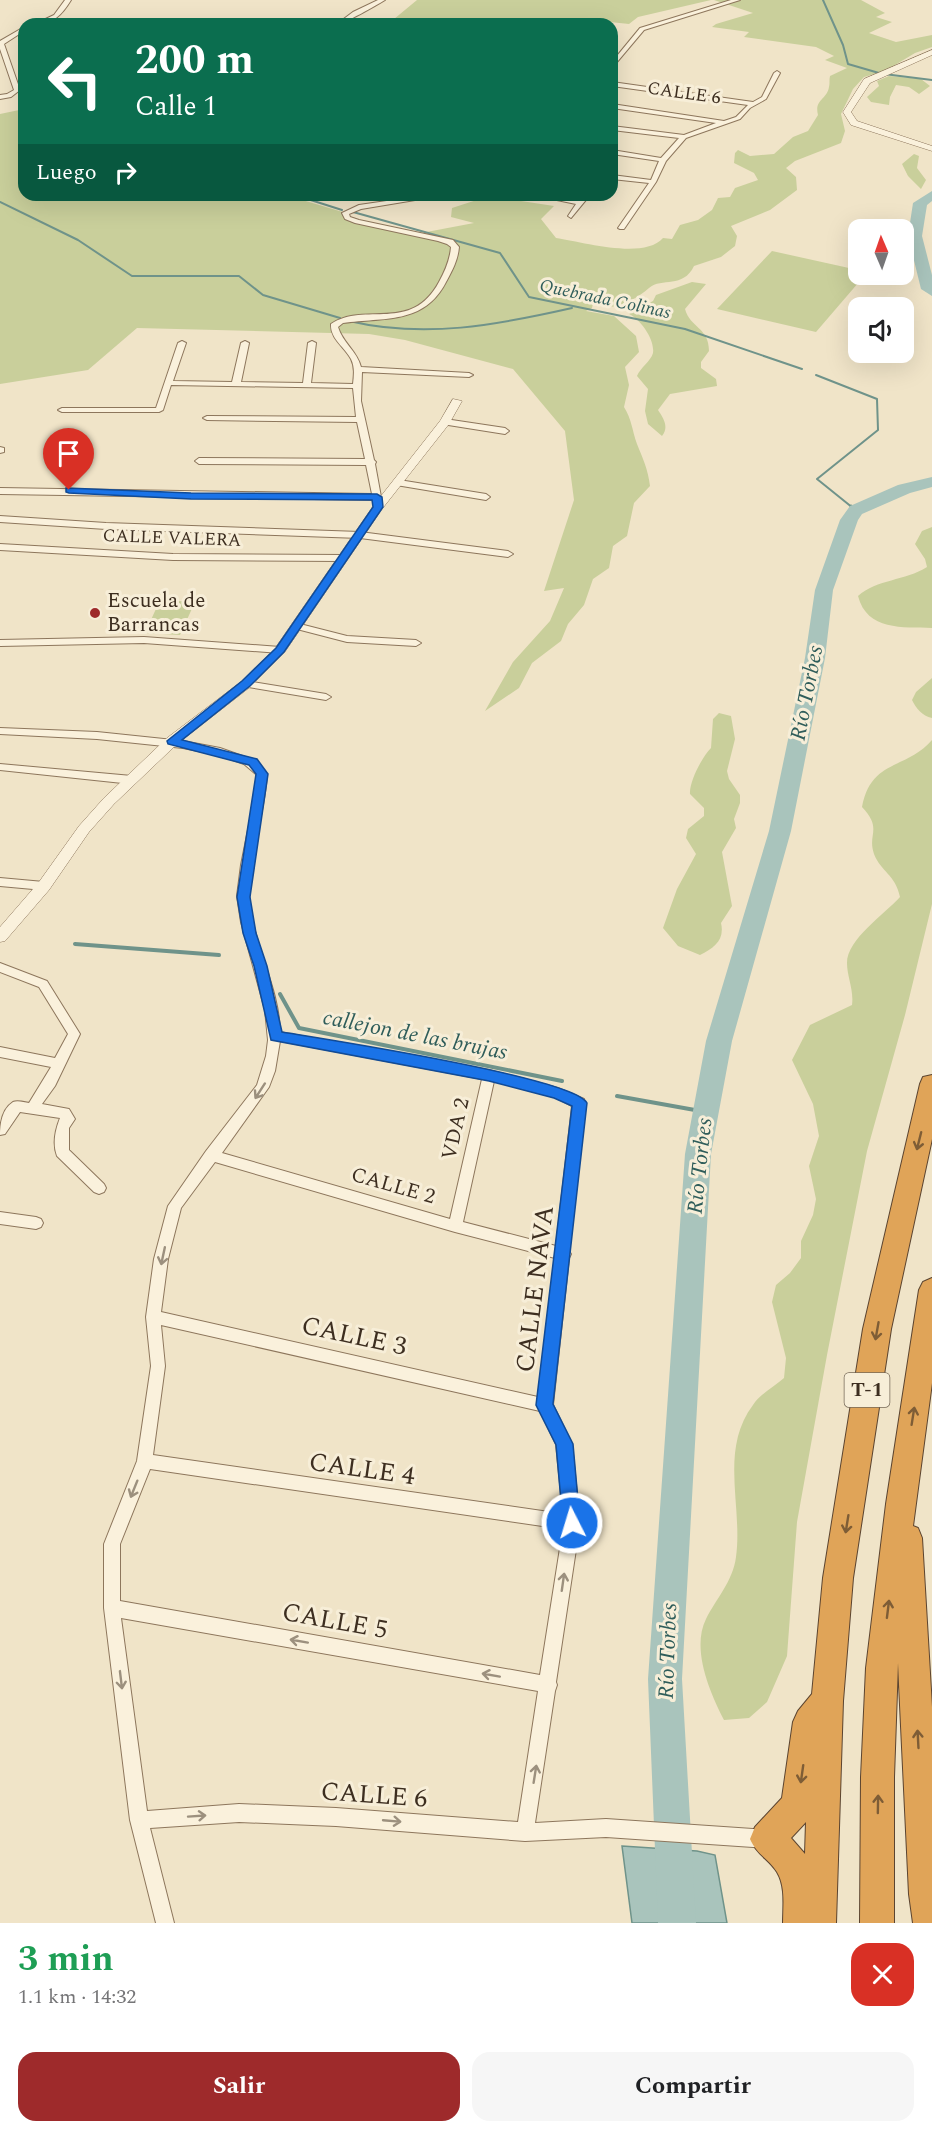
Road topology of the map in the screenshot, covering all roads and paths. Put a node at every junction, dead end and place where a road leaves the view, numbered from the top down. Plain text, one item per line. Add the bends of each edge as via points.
1 (68, 0) edge
2 (382, 0) edge
3 (737, 0) edge
4 (54, 18) edge
5 (348, 18) edge
6 (18, 34) edge
7 (932, 52) edge
8 (618, 59) edge
9 (777, 73) dead end
10 (618, 85) edge
11 (0, 97) edge
12 (756, 104) junction
13 (618, 107) edge
14 (728, 123) junction
15 (618, 129) edge
16 (684, 138) junction
17 (932, 149) edge
18 (618, 153) edge
19 (663, 160) junction
20 (618, 178) edge
21 (653, 182) junction
22 (400, 201) edge
23 (569, 201) edge
24 (580, 203) joint
25 (570, 216) dead end
26 (622, 228) dead end
27 (182, 343) dead end
28 (245, 343) dead end
29 (312, 343) dead end
30 (357, 369) junction
31 (469, 375) dead end
32 (168, 383) junction
33 (236, 384) junction
34 (307, 385) junction
35 (355, 386) junction
36 (457, 401) dead end
37 (62, 411) dead end
38 (207, 418) dead end
39 (361, 420) junction
40 (445, 422) junction
41 (505, 431) dead end
42 (199, 461) dead end
43 (372, 462) junction
44 (399, 483) junction
45 (0, 491) edge
46 (486, 497) dead end
47 (378, 502) junction
48 (0, 519) edge
49 (360, 535) junction
50 (0, 547) edge
51 (508, 554) dead end
52 (343, 558) junction
53 (296, 626) junction
54 (0, 643) edge
55 (416, 644) dead end
56 (280, 650) junction
57 (246, 684) junction
58 (326, 697) dead end
59 (0, 731) edge
60 (172, 741) junction
61 (0, 767) edge
62 (132, 780) junction
63 (0, 882) edge
64 (44, 886) junction
65 (0, 937) edge
66 (0, 967) edge
67 (276, 1036) junction
68 (0, 1052) edge
69 (59, 1064) junction
70 (489, 1075) junction
71 (932, 1084) edge
72 (32, 1108) junction
73 (0, 1130) edge
74 (211, 1155) junction
75 (99, 1188) dead end
76 (0, 1218) edge
77 (36, 1223) dead end
78 (455, 1226) junction
79 (564, 1254) junction
80 (932, 1290) edge
81 (153, 1317) junction
82 (545, 1405) junction
83 (146, 1461) junction
84 (903, 1481) junction
85 (572, 1523) junction
86 (112, 1608) junction
87 (549, 1685) junction
88 (826, 1701) junction
89 (139, 1820) junction
90 (525, 1832) junction
91 (755, 1838) junction
92 (165, 1923) edge
93 (800, 1923) edge
94 (819, 1923) edge
95 (877, 1923) edge
96 (930, 1923) edge

1 - 4 street
2 - 5 street
3 - 8 street via 642,29
6 - 11 street via 2,43 17,90
7 - 17 street via 867,81 847,112 854,123
9 - 12 street via 764,98
10 - 12 street, CALLE 6
12 - 14 street
13 - 14 street
14 - 16 street
15 - 16 street
16 - 19 street
18 - 19 street
19 - 21 street
20 - 21 street
21 - 26 street
22 - 30 street via 345,213 357,222 450,242 455,247 453,261 438,293 423,308 341,321 334,326 335,333 353,352
23 - 24 street
24 - 25 street
27 - 32 street
28 - 33 street
29 - 34 street
30 - 31 street
30 - 35 street
32 - 33 street
32 - 37 street via 156,411
33 - 34 street
34 - 35 street
35 - 39 street
36 - 40 street
38 - 39 street
39 - 43 street
40 - 41 street
40 - 44 street
42 - 43 street
43 - 47 street
44 - 46 street
44 - 47 street
45 - 47 street
47 - 49 street
48 - 49 street
49 - 51 street
49 - 52 street
50 - 52 street, CALLE VALERA via 173,557
52 - 53 street
53 - 55 street via 352,640
53 - 56 street
54 - 56 street via 144,640
56 - 57 street
57 - 58 street
57 - 60 street
59 - 60 street
60 - 62 street
60 - 67 street via 253,762 262,774 243,897
61 - 62 street
62 - 64 street via 84,829
63 - 64 street
64 - 65 street
66 - 69 street via 43,984 50,994 74,1034
67 - 70 street
67 -> 74 street via 272,1066 263,1087
68 - 69 street
69 - 72 street
70 - 78 street, VDA 2
70 - 79 street, CALLE NAVA via 558,1093 579,1103
71 -> 88 highway, T-1 via 877,1329 838,1578
72 - 73 street via 17,1106
72 - 75 street via 64,1113 68,1119 62,1127 62,1152
74 - 78 street, CALLE 2
74 -> 81 street via 175,1206 161,1259
76 - 77 street
78 - 79 street, CALLE 2
79 - 82 street, CALLE NAVA
84 -> 80 highway, T-1
81 - 82 street, CALLE 3
81 - 83 street via 158,1366
82 - 85 street, CALLE NAVA via 564,1444
83 - 85 street, CALLE 4
83 -> 86 street via 112,1544
95 -> 84 highway, T-1 via 885,1634
96 -> 84 highway
87 -> 85 street, CALLE NAVA
87 -> 86 street, CALLE 5
86 -> 89 street
90 -> 87 street, CALLE NAVA
88 -> 91 highway via 809,1722 798,1806
88 - 94 highway, T-1
89 -> 90 street, CALLE 6 via 239,1813 336,1816
89 - 92 street
90 - 91 street, CALLE 6 via 606,1828
91 - 93 highway via 790,1860 800,1890

